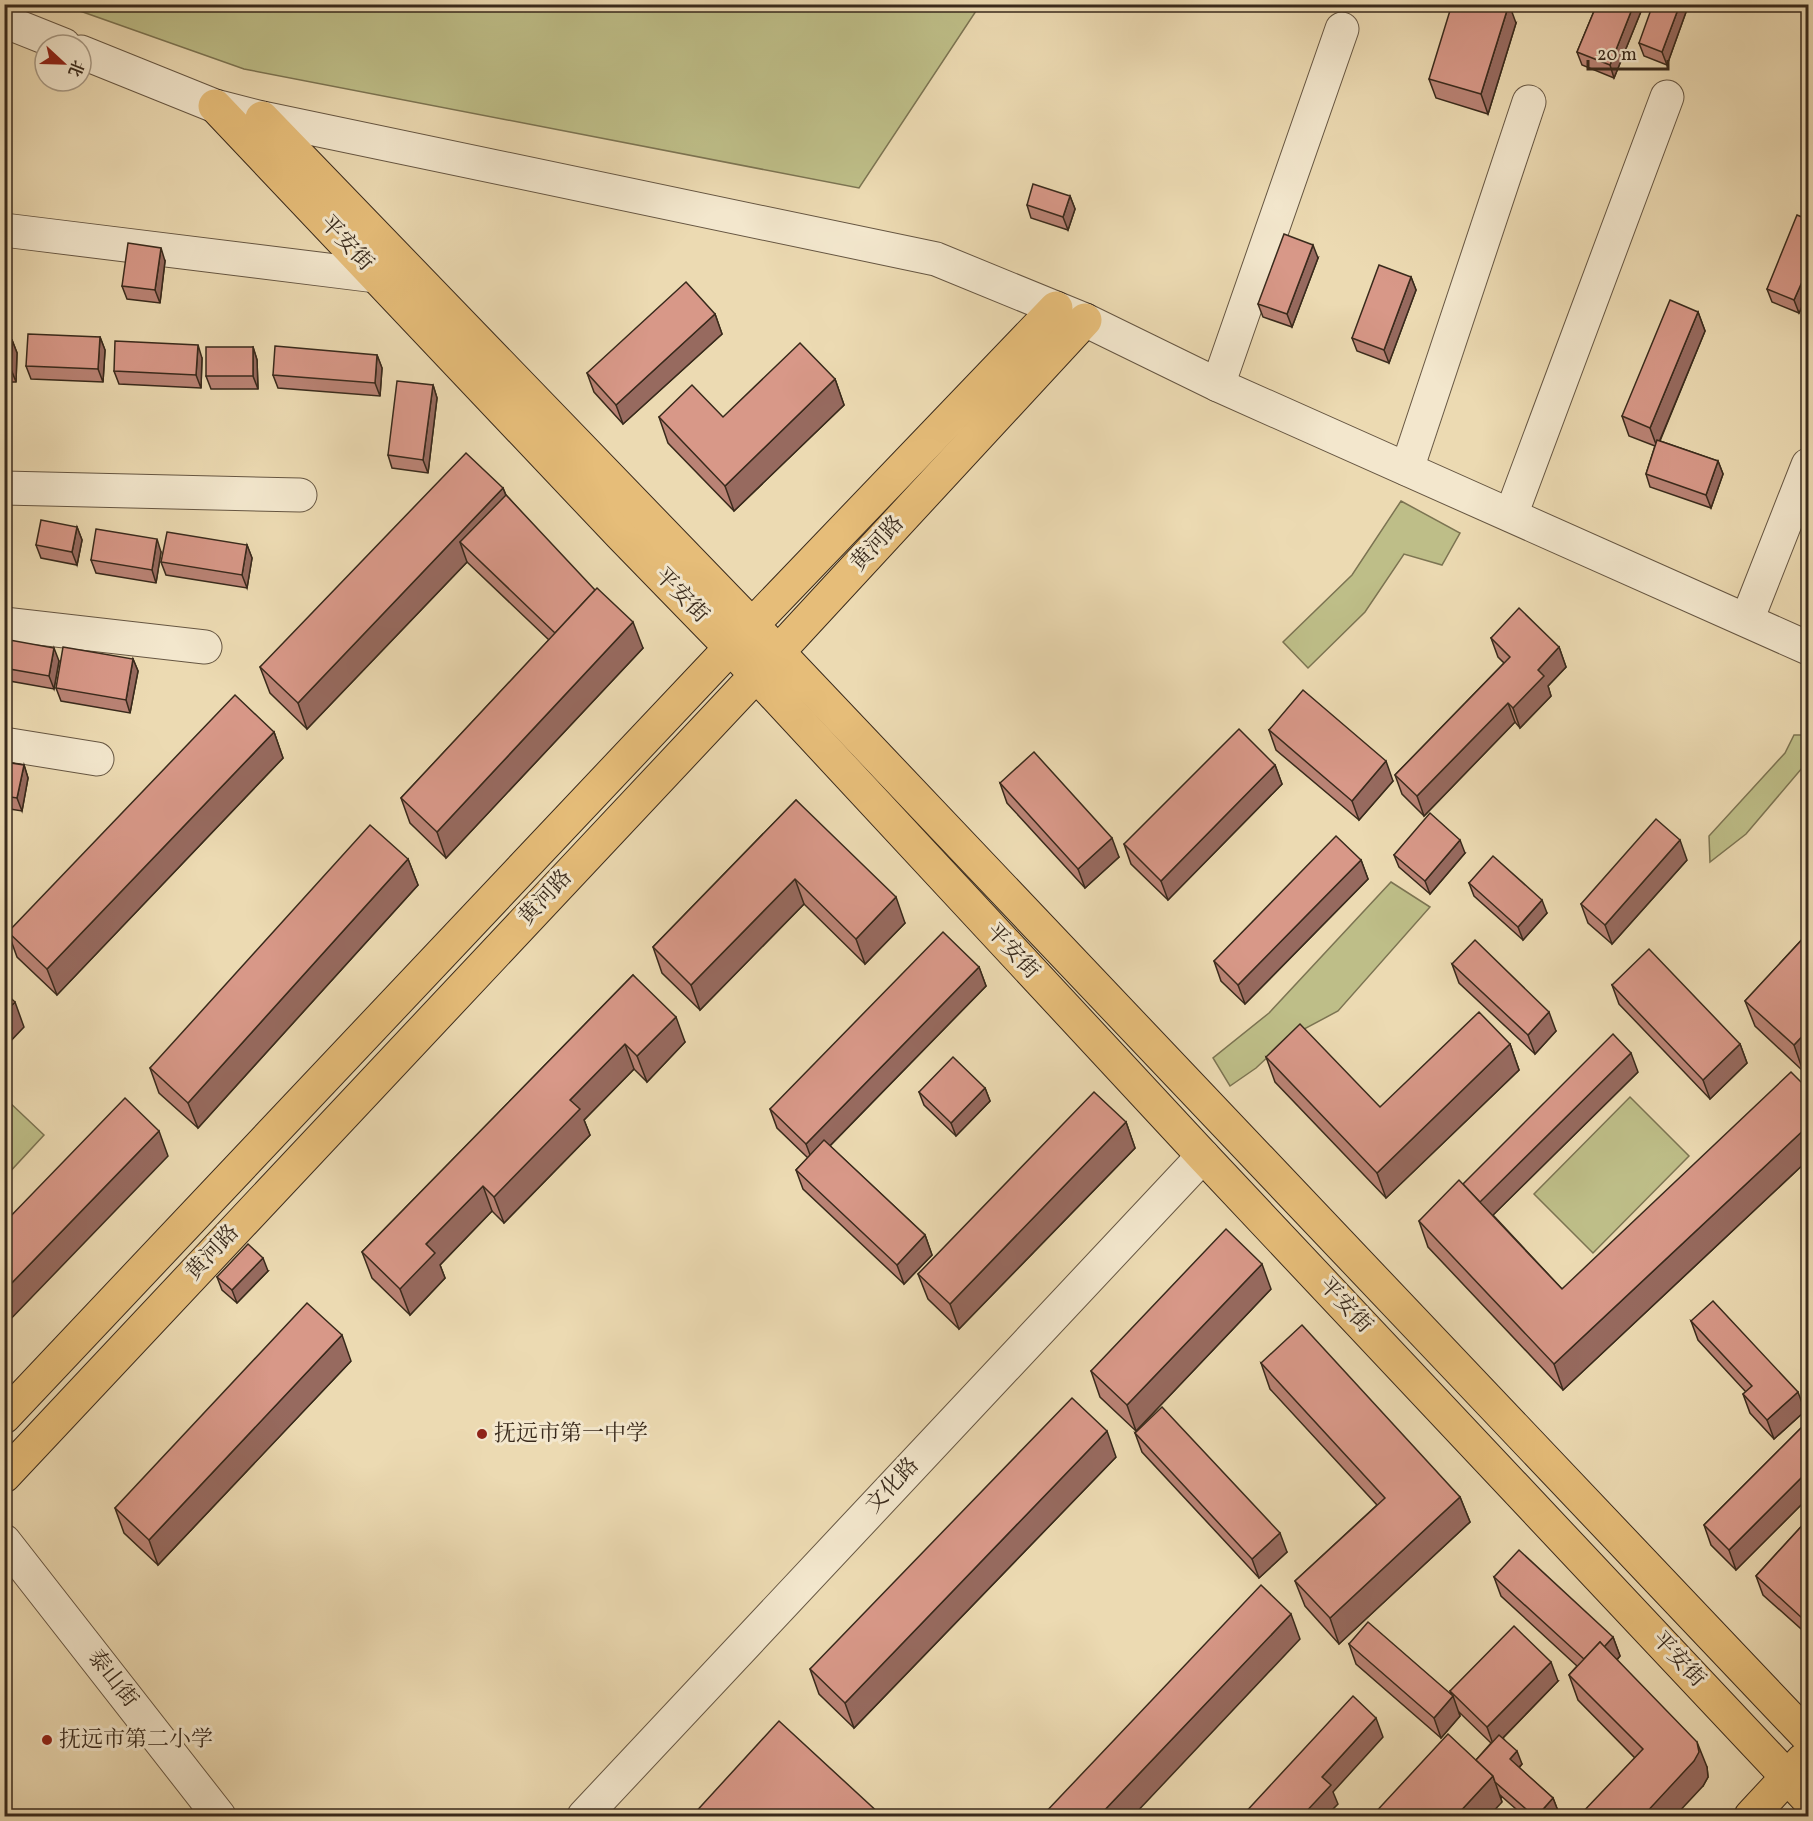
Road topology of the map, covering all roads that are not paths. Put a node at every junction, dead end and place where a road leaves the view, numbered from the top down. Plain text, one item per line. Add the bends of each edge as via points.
1 (4, 21) edge
2 (1342, 29) dead end
3 (34, 33) edge
4 (93, 57) edge
5 (1667, 97) dead end
6 (1529, 102) dead end
7 (215, 106) junction
8 (262, 118) junction
9 (4, 230) edge
10 (376, 276) junction
11 (1071, 314) junction
12 (1218, 385) junction
13 (1809, 465) edge
14 (1407, 469) junction
15 (4, 488) edge
16 (300, 495) dead end
17 (1511, 515) junction
18 (1747, 620) junction
19 (4, 624) edge
20 (741, 637) junction
21 (205, 647) dead end
22 (1809, 648) edge
23 (778, 652) junction
24 (755, 675) junction
25 (4, 744) edge
26 (97, 759) dead end
27 (1203, 1156) junction
28 (4, 1417) edge
29 (4, 1476) edge
30 (4, 1541) edge
31 (1809, 1737) edge
32 (1802, 1776) edge
33 (219, 1816) edge
34 (584, 1816) edge
35 (1751, 1816) edge

1 - 3 street
2 - 12 street
4 - 7 street
5 - 17 street
6 - 14 street
7 - 8 street
7 - 10 main road, 平安街
8 - 11 street via 936,259
8 - 20 main road, 平安街
9 - 10 street
10 - 20 main road, 平安街
11 - 12 street
11 - 20 main road, 黄河路
11 - 23 main road, 黄河路
12 - 14 street
13 - 18 street
14 - 17 street
15 - 16 street
17 - 18 street
18 - 22 street
19 - 21 street
20 - 23 main road, 平安街
20 - 24 main road, 平安街
20 - 28 main road, 黄河路
23 - 24 main road, 黄河路
23 - 31 main road, 平安街
24 - 27 main road, 平安街
24 - 29 main road, 黄河路
25 - 26 street
27 - 32 main road, 平安街
27 - 34 street, 文化路
30 - 33 street, 泰山街
32 - 35 main road

